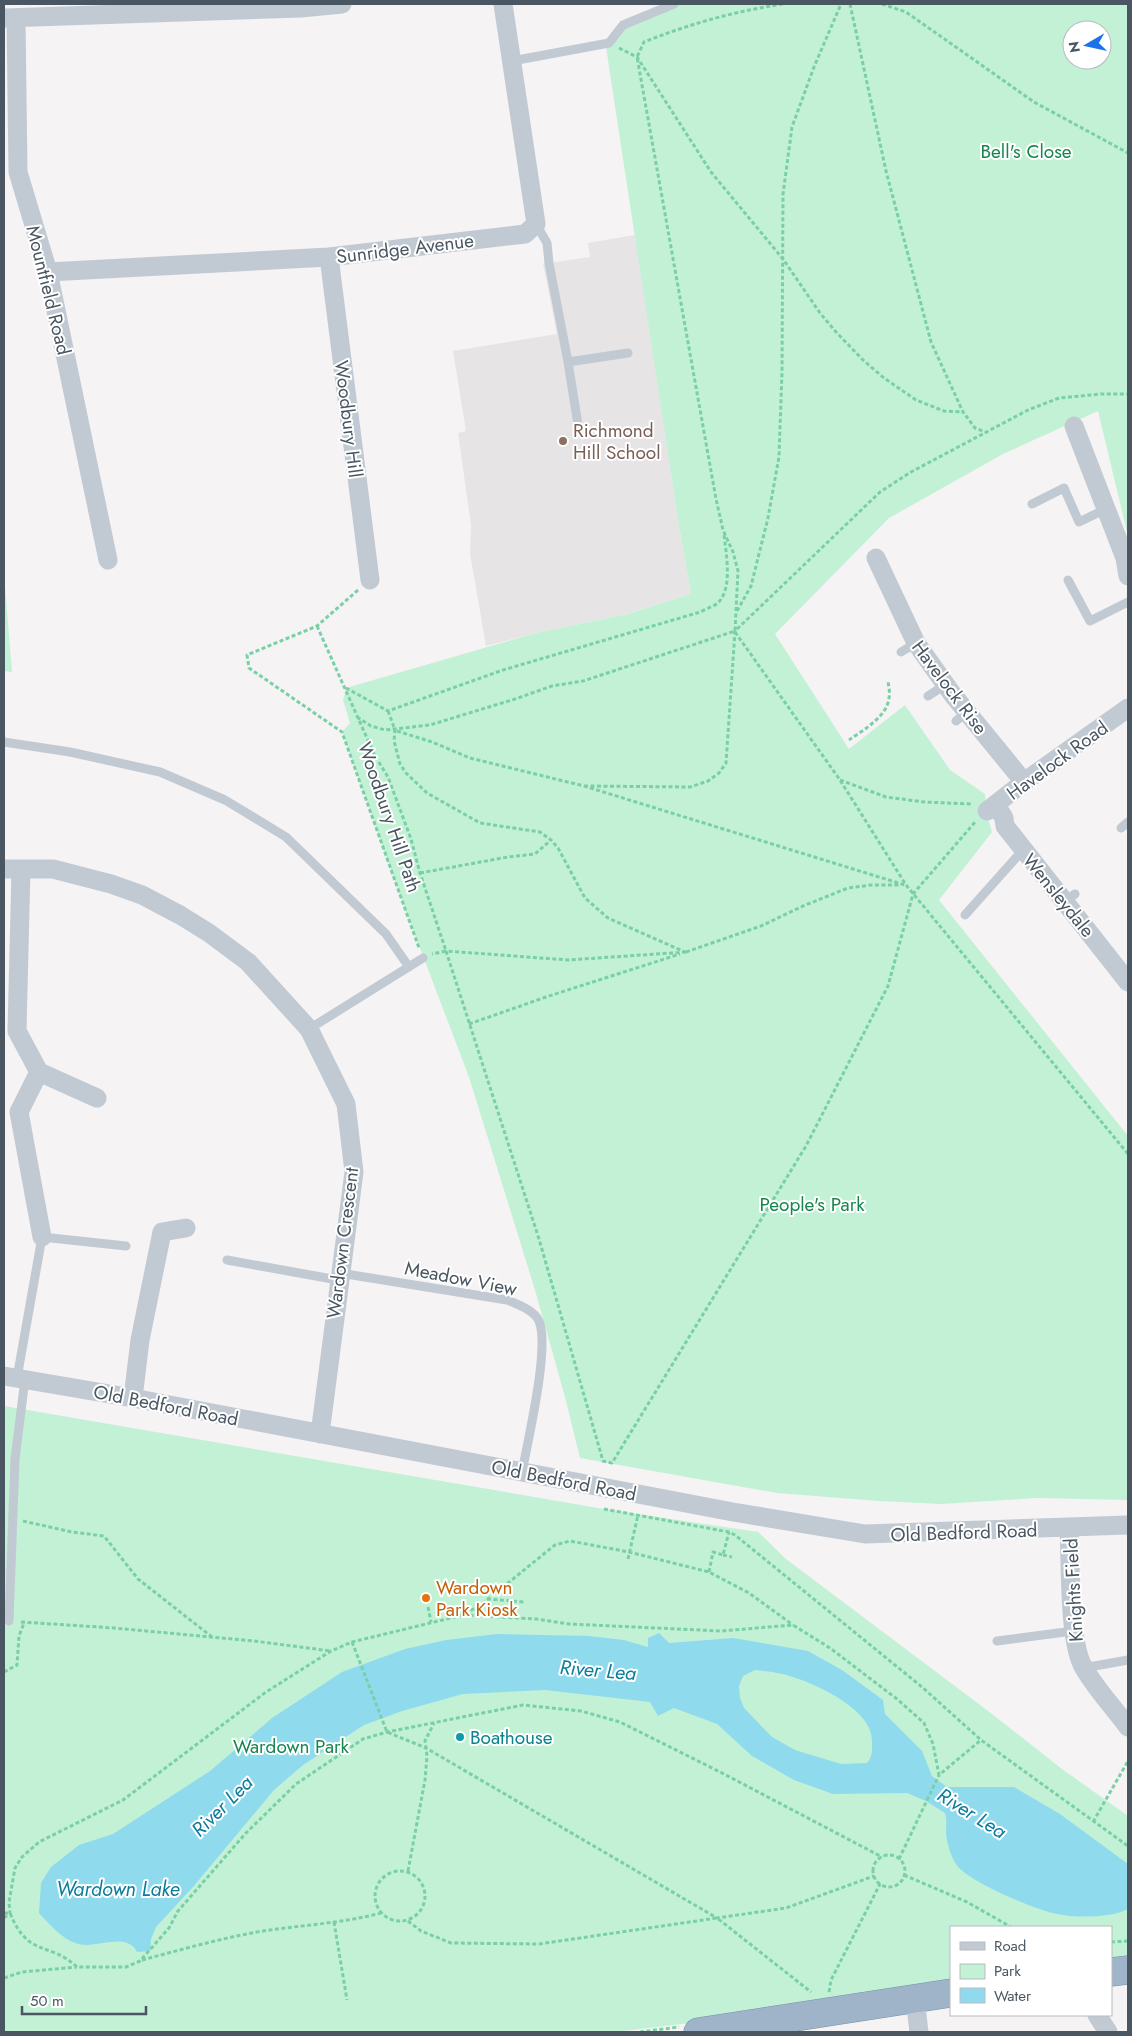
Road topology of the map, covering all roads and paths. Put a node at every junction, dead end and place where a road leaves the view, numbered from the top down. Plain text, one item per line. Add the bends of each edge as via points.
1 (342, 4) edge
2 (503, 4) edge
3 (674, 4) edge
4 (783, 4) edge
5 (841, 4) edge
6 (850, 4) edge
7 (882, 4) edge
8 (10, 18) edge
9 (609, 43) junction
10 (637, 58) junction
11 (512, 61) junction
12 (1128, 153) edge
13 (536, 224) junction
14 (329, 257) junction
15 (784, 259) junction
16 (48, 272) junction
17 (628, 353) dead end
18 (568, 362) junction
19 (1128, 394) edge
20 (963, 412) junction
21 (1074, 426) dead end
22 (579, 431) dead end
23 (985, 432) junction
24 (1032, 504) dead end
25 (1106, 510) junction
26 (723, 530) junction
27 (876, 558) dead end
28 (108, 560) dead end
29 (1128, 576) edge
30 (370, 580) joint
31 (1068, 580) dead end
32 (1128, 602) edge
33 (735, 614) junction
34 (317, 626) junction
35 (735, 631) junction
36 (888, 682) dead end
37 (945, 685) junction
38 (346, 688) junction
39 (928, 696) dead end
40 (1128, 708) edge
41 (388, 711) junction
42 (357, 717) junction
43 (395, 730) junction
44 (849, 740) dead end
45 (4, 742) edge
46 (840, 780) junction
47 (1024, 782) junction
48 (584, 786) junction
49 (991, 808) junction
50 (551, 840) junction
51 (1023, 850) junction
52 (12, 869) edge
53 (420, 873) junction
54 (906, 885) junction
55 (913, 894) junction
56 (965, 915) dead end
57 (446, 951) junction
58 (686, 952) junction
59 (423, 958) junction
60 (409, 967) junction
61 (1128, 982) edge
62 (469, 1024) junction
63 (309, 1029) junction
64 (39, 1072) junction
65 (97, 1098) dead end
66 (1128, 1154) edge
67 (186, 1228) dead end
68 (42, 1237) junction
69 (126, 1246) dead end
70 (227, 1260) dead end
71 (339, 1276) junction
72 (15, 1378) edge
73 (133, 1398) junction
74 (320, 1434) junction
75 (522, 1472) junction
76 (643, 1494) junction
77 (604, 1509) dead end
78 (638, 1516) junction
79 (12, 1520) junction
80 (1128, 1526) edge
81 (1069, 1528) junction
82 (729, 1532) junction
83 (630, 1552) junction
84 (723, 1554) junction
85 (732, 1558) dead end
86 (628, 1559) dead end
87 (709, 1572) junction
88 (487, 1599) junction
89 (524, 1602) dead end
90 (428, 1607) dead end
91 (463, 1615) junction
92 (9, 1621) joint
93 (431, 1622) junction
94 (24, 1623) junction
95 (794, 1625) junction
96 (1073, 1631) junction
97 (213, 1638) junction
98 (997, 1641) dead end
99 (352, 1642) junction
100 (331, 1651) junction
101 (1128, 1660) edge
102 (1083, 1668) junction
103 (4, 1672) edge
104 (434, 1723) junction
105 (1128, 1727) edge
106 (386, 1732) junction
107 (980, 1740) junction
108 (426, 1748) junction
109 (1128, 1760) edge
110 (940, 1775) junction
111 (1093, 1822) junction
112 (1128, 1846) edge
113 (882, 1857) junction
114 (899, 1859) junction
115 (408, 1871) junction
116 (874, 1876) junction
117 (904, 1876) junction
118 (880, 1884) junction
119 (10, 1912) junction
120 (4, 1913) edge
121 (381, 1913) junction
122 (4, 1918) edge
123 (717, 1918) junction
124 (408, 1921) junction
125 (334, 1922) junction
126 (1009, 1926) edge
127 (1128, 1941) edge
128 (1112, 1942) edge
129 (140, 1961) junction
130 (78, 1967) junction
131 (1128, 1970) edge
132 (1112, 1972) edge
133 (4, 1978) edge
134 (812, 1993) dead end
135 (950, 1993) edge
136 (828, 1997) dead end
137 (916, 1998) junction
138 (347, 2000) dead end
139 (1098, 2016) edge
140 (698, 2032) edge
141 (919, 2032) edge
142 (1108, 2032) edge

1 - 8 street
2 - 11 street
3 - 9 lane via 623,25
4 - 10 path via 743,10 644,42
5 - 15 path via 792,127 783,194
6 - 20 path via 886,170 931,342
7 - 12 path via 906,12 1034,102
8 - 16 street, Mountfield Road via 18,172
9 - 10 path
9 - 11 lane
10 - 15 path via 711,172
10 - 26 path via 700,418
11 - 13 street
13 - 14 street, Sunridge Avenue via 525,234
13 - 18 lane via 547,243
14 - 16 street, Sunridge Avenue
14 - 30 street, Woodbury Hill
15 - 20 path via 820,313 884,378 916,400 944,411
15 - 33 path via 779,457 751,586
16 - 28 street, Mountfield Road
17 - 18 lane
18 - 22 lane
19 - 23 path via 1060,398
20 - 23 path via 975,428
21 - 25 street
23 - 35 path via 880,492
24 - 25 lane via 1064,488 1080,522
25 - 29 street
26 - 33 path via 738,571
26 - 41 path via 727,572 724,595 716,604 697,613 503,670
27 - 37 street, Havelock Rise via 908,648
30 - 34 path, Woodbury Hill Path
31 - 32 lane via 1090,620
33 - 35 path
34 - 38 path
34 - 59 path, Woodbury Hill Path via 247,655 249,668 342,732
35 - 43 path via 583,681 552,686 430,725
35 - 46 path
35 - 48 path via 726,763 719,772 708,781 690,787
36 - 44 path via 890,699 883,713
37 - 39 lane
37 - 47 street, Havelock Rise via 961,717
38 - 41 path
38 - 42 path
40 - 47 street, Havelock Road
41 - 43 path
42 - 43 path via 371,726
42 - 53 path via 388,777
43 - 48 path via 470,758
43 - 50 path via 394,741 400,764 427,793 480,823 540,832
45 - 60 lane via 70,752 160,772 225,800 286,837 386,934
46 - 49 path via 886,797
46 - 54 path
47 - 49 street, Havelock Road
48 - 54 path
49 - 51 street, Wensleydale via 1004,818 1004,826
49 - 55 path via 965,832
50 - 53 path via 535,854
50 - 58 path via 585,898 608,918
51 - 56 lane
51 - 61 street, Wensleydale via 1070,898
52 - 63 street, Wardown Crescent via 53,869 111,884 142,895 180,915 248,962
52 - 64 street via 17,1031
53 - 57 path
54 - 55 path
54 - 58 path via 848,888 761,926
55 - 62 path via 888,986 806,1146 612,1463 603,1460 542,1248
55 - 66 path
57 - 58 path via 568,960
57 - 59 path
57 - 62 path
58 - 62 path
59 - 60 lane
60 - 63 lane
63 - 71 street, Wardown Crescent via 346,1104 354,1172
64 - 65 street
64 - 68 street via 19,1112
67 - 73 street via 162,1232 140,1340
68 - 69 lane
68 - 72 lane
70 - 71 lane
71 - 74 street, Wardown Crescent
71 - 75 lane, Meadow View via 507,1300 524,1307 538,1319 542,1335 540,1371
72 - 73 street, Old Bedford Road
72 - 79 lane
73 - 74 street, Old Bedford Road
74 - 75 street, Old Bedford Road
75 - 76 street, Old Bedford Road
76 - 78 path
76 - 81 street, Old Bedford Road via 865,1534
77 - 78 path
78 - 82 path
78 - 83 path
79 - 92 lane
79 - 97 path via 104,1536 138,1578
80 - 81 street, Old Bedford Road
81 - 96 street, Knights Field
82 - 84 path
82 - 107 path via 922,1687
83 - 86 path
83 - 87 path
83 - 88 path via 562,1542
84 - 85 path
84 - 87 path via 713,1552
87 - 95 path via 749,1593
88 - 89 path
88 - 91 path
90 - 93 path
91 - 93 path
91 - 95 path via 569,1624 721,1630
92 - 94 path
93 - 99 path
94 - 97 path
94 - 103 path via 19,1636 17,1666
95 - 110 path via 830,1648 924,1723 934,1744
96 - 98 lane
96 - 102 street, Knights Field
97 - 100 path
99 - 100 path
99 - 106 path
100 - 119 path via 266,1692 123,1800 39,1842 15,1868
101 - 102 lane
102 - 105 street, Knights Field
104 - 106 path
104 - 108 path via 427,1735
104 - 113 path via 523,1705 581,1711 620,1722
106 - 108 path
106 - 129 path via 363,1739 296,1784 246,1833 178,1911 169,1928
107 - 110 path
107 - 111 path
108 - 115 path via 425,1780
108 - 123 path
109 - 111 path
110 - 114 path
111 - 112 path
113 - 114 path
113 - 116 path via 875,1864
114 - 117 path
115 - 121 path via 390,1872 379,1882 375,1898
115 - 124 path via 418,1878 425,1897 422,1910
116 - 118 path
116 - 123 path via 786,1908
117 - 118 path via 896,1885
117 - 126 path via 967,1902
118 - 136 path via 830,1980
119 - 120 path
119 - 122 path
119 - 130 path via 29,1942 66,1957
121 - 124 path via 388,1920
121 - 125 path
123 - 124 path via 539,1944 451,1943 421,1931
123 - 134 path
125 - 129 path via 247,1934
125 - 138 path
127 - 128 path
129 - 130 path via 126,1967
130 - 133 path via 22,1972
131 - 132 highway
135 - 137 highway
137 - 140 highway
137 - 141 street
139 - 142 street

